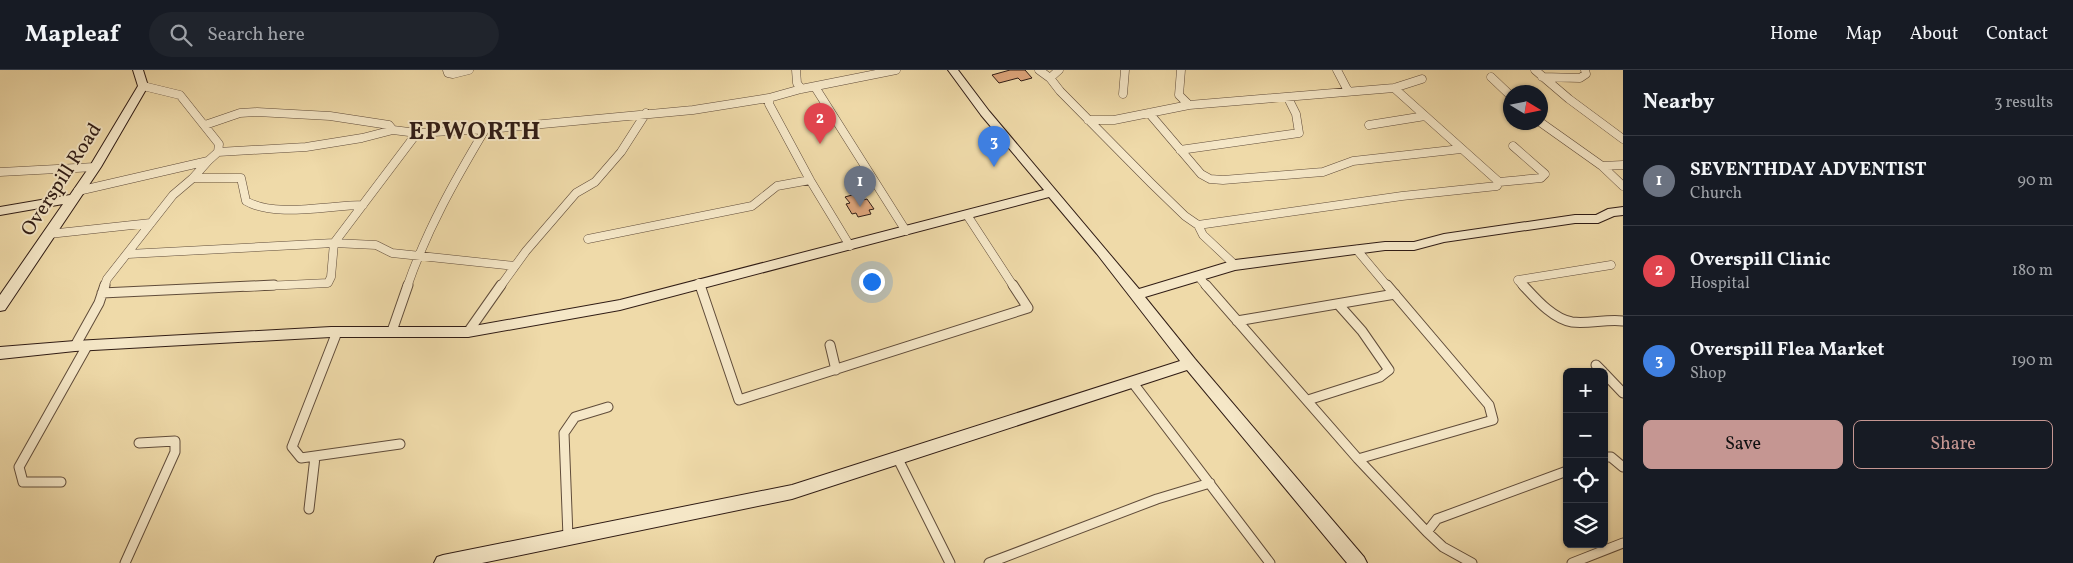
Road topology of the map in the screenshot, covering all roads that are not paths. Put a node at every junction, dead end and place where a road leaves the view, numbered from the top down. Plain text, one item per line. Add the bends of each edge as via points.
1 (138, 70) edge
2 (447, 70) edge
3 (469, 70) edge
4 (796, 70) edge
5 (896, 70) edge
6 (953, 70) edge
7 (1039, 70) edge
8 (1058, 70) edge
9 (1125, 70) edge
10 (1181, 70) edge
11 (1337, 70) edge
12 (1535, 70) edge
13 (1585, 70) edge
14 (877, 72) edge
15 (1491, 77) dead end
16 (1542, 77) junction
17 (1050, 78) junction
18 (1422, 79) dead end
19 (143, 86) junction
20 (814, 87) junction
21 (1394, 88) junction
22 (1503, 88) edge
23 (801, 89) junction
24 (1348, 91) junction
25 (1122, 94) dead end
26 (769, 98) junction
27 (1288, 98) junction
28 (1189, 106) junction
29 (646, 113) junction
30 (1149, 113) junction
31 (1425, 116) junction
32 (1088, 120) junction
33 (206, 125) junction
34 (1369, 125) dead end
35 (486, 128) junction
36 (1548, 128) edge
37 (393, 130) junction
38 (417, 133) junction
39 (1623, 139) edge
40 (1513, 146) dead end
41 (1461, 149) junction
42 (1180, 150) junction
43 (218, 152) junction
44 (208, 161) junction
45 (1623, 165) edge
46 (1602, 166) junction
47 (94, 167) junction
48 (0, 172) edge
49 (193, 178) junction
50 (810, 180) junction
51 (1499, 182) junction
52 (1623, 186) edge
53 (1052, 192) junction
54 (76, 195) junction
55 (363, 206) junction
56 (1623, 210) edge
57 (0, 212) edge
58 (968, 215) junction
59 (150, 223) junction
60 (1198, 225) junction
61 (906, 231) junction
62 (50, 234) junction
63 (588, 240) dead end
64 (334, 243) junction
65 (850, 246) junction
66 (1357, 250) junction
67 (128, 254) junction
68 (418, 255) junction
69 (515, 266) junction
70 (1235, 266) junction
71 (1612, 266) dead end
72 (1199, 277) junction
73 (700, 283) junction
74 (102, 293) junction
75 (1138, 294) junction
76 (1395, 294) junction
77 (1338, 304) junction
78 (0, 306) edge
79 (1237, 321) junction
80 (1623, 321) edge
81 (392, 331) junction
82 (337, 332) junction
83 (468, 332) junction
84 (830, 345) dead end
85 (81, 346) junction
86 (0, 353) edge
87 (1190, 363) junction
88 (836, 370) junction
89 (1608, 377) edge
90 (1133, 383) junction
91 (1623, 393) edge
92 (1308, 400) junction
93 (608, 407) dead end
94 (139, 444) dead end
95 (400, 444) dead end
96 (316, 457) junction
97 (1608, 457) edge
98 (898, 459) junction
99 (1358, 459) junction
100 (1623, 466) edge
101 (1563, 473) edge
102 (61, 482) dead end
103 (1210, 483) junction
104 (309, 509) dead end
105 (1427, 532) junction
106 (568, 537) junction
107 (1623, 543) edge
108 (124, 563) edge
109 (443, 563) edge
110 (950, 563) edge
111 (990, 563) edge
112 (1270, 563) edge
113 (1358, 563) edge
114 (1472, 563) edge
115 (1572, 563) edge

1 - 19 street
2 - 3 street via 453,74
4 - 23 street
5 - 14 street
6 - 53 street
7 - 17 street
8 - 17 street
9 - 25 street
10 - 28 street via 1179,95
11 - 24 street
12 - 16 street
13 - 16 street via 1586,74 1580,78
14 - 20 street
15 - 22 street
16 - 39 street
17 - 32 street
18 - 21 street
19 - 33 street via 180,95
19 - 47 street, Overspill Road
20 - 23 street
20 - 61 street
21 - 24 street
21 - 31 street
23 - 26 street
24 - 27 street
26 - 29 street via 694,110
26 - 50 street via 769,104
27 - 28 street
27 - 42 street via 1299,124 1299,133
28 - 30 street
29 - 35 street
29 - 69 street via 602,174 559,211
30 - 32 street via 1114,120
30 - 42 street
31 - 34 street
31 - 41 street
32 - 60 street
33 - 37 street via 240,113 257,112 330,116 389,126
33 - 43 street via 218,144
35 - 38 street
35 - 68 street via 445,197
36 - 46 street
37 - 38 street
37 - 43 street via 306,148
38 - 55 street
40 - 51 street via 1545,174 1541,178
41 - 42 street via 1353,161 1323,172 1223,180 1201,174
41 - 51 street
43 - 44 street
44 - 49 street
44 - 54 street
45 - 46 street
46 - 52 street
47 - 48 street
47 - 54 street, Overspill Road
49 - 55 street via 241,178 246,201 256,207 284,210
49 - 59 street via 173,195
50 - 63 street via 778,186 752,206
50 - 65 street
51 - 60 street via 1497,186
53 - 58 street
53 - 75 street
54 - 57 street
54 - 62 street, Overspill Road
55 - 64 street
56 - 66 street via 1598,219 1575,219 1444,238 1414,246
58 - 61 street
58 - 88 street via 1028,308
59 - 62 street
59 - 67 street
60 - 70 street via 1203,235
61 - 65 street
62 - 78 street, Overspill Road
64 - 67 street
64 - 68 street via 376,245 392,253
64 - 74 street via 328,283
65 - 73 street
66 - 70 street
66 - 76 street
67 - 74 street via 107,279
68 - 69 street
68 - 81 street
69 - 83 street
70 - 72 street
71 - 80 street via 1518,280 1556,315 1571,322
72 - 75 street
72 - 79 street
73 - 83 street via 620,305
73 - 88 street via 739,400
74 - 85 street
75 - 87 street
76 - 77 street
76 - 99 street via 1489,405 1493,420
77 - 79 street
77 - 92 street via 1389,370 1380,378
79 - 92 street
81 - 82 street
81 - 83 street
82 - 85 street
82 - 96 street via 292,447 301,458
84 - 88 street
85 - 86 street
85 - 102 street via 19,467 23,482
87 - 90 street
87 - 113 street
89 - 91 street
90 - 98 street
90 - 103 street
92 - 99 street
93 - 106 street via 575,417 564,433
94 - 108 street via 168,440 175,442 175,452
95 - 96 street
96 - 104 street
97 - 100 street
98 - 106 street via 765,499
98 - 110 street
99 - 105 street
101 - 105 street via 1437,520
103 - 111 street via 1157,499
103 - 112 street
105 - 114 street via 1443,547
106 - 109 street
107 - 115 street

